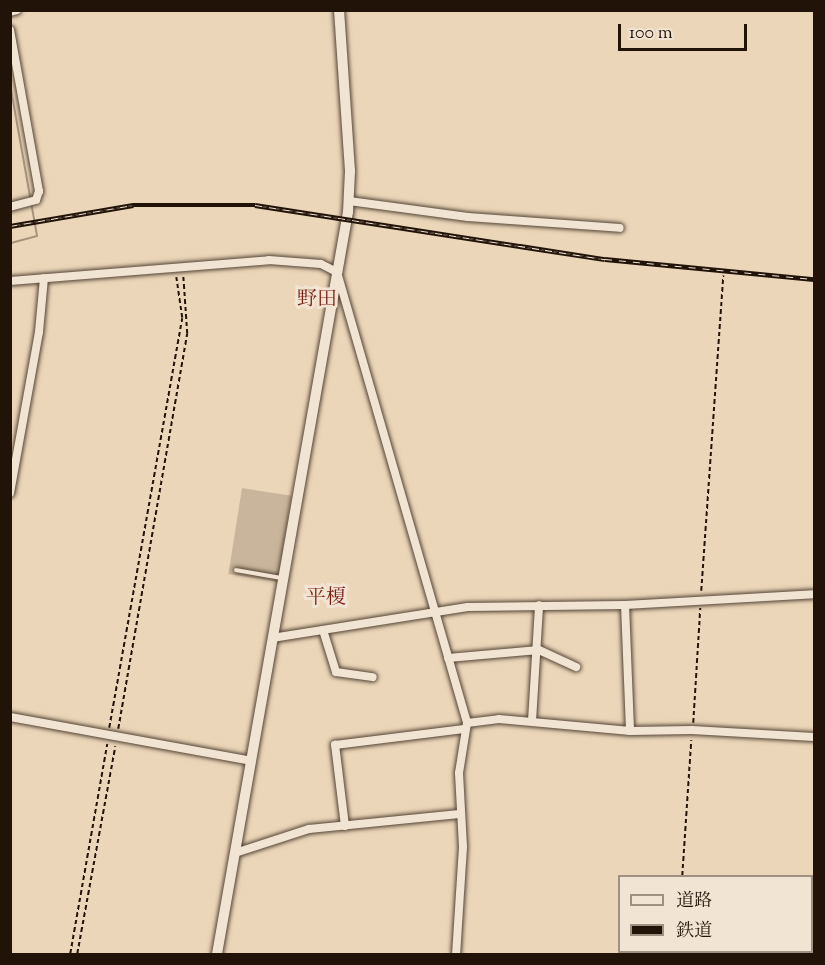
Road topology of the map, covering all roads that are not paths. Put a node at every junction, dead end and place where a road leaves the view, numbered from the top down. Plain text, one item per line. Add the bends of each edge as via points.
1 (17, 10) edge
2 (339, 10) edge
3 (10, 12) edge
4 (10, 30) edge
5 (349, 201) junction
6 (10, 207) edge
7 (620, 228) dead end
8 (337, 272) junction
9 (44, 278) junction
10 (10, 281) edge
11 (10, 493) edge
12 (236, 570) dead end
13 (283, 578) junction
14 (814, 594) edge
15 (539, 605) junction
16 (625, 605) junction
17 (435, 611) junction
18 (323, 630) junction
19 (272, 638) junction
20 (534, 651) junction
21 (448, 658) junction
22 (576, 667) dead end
23 (373, 677) dead end
24 (10, 717) edge
25 (532, 721) junction
26 (466, 726) junction
27 (630, 731) junction
28 (814, 736) edge
29 (251, 761) junction
30 (459, 814) junction
31 (345, 826) junction
32 (235, 853) junction
33 (217, 954) edge
34 (456, 954) edge

1 - 3 street
2 - 5 street
4 - 6 street via 39,191 36,200
5 - 7 street via 468,217
5 - 8 street
8 - 9 street via 321,264 269,260
8 - 13 street
8 - 17 street
9 - 10 street
9 - 11 street via 39,333
12 - 13 lane
13 - 19 street
14 - 16 street
15 - 16 street
15 - 17 street
15 - 20 street
16 - 27 street
17 - 18 street
17 - 21 street
18 - 19 street
18 - 23 street via 336,672
19 - 29 street
20 - 21 street
20 - 22 street
20 - 25 street
21 - 26 street
24 - 29 street
25 - 26 street via 499,719
25 - 27 street
26 - 30 street
26 - 31 street via 334,745
27 - 28 street
29 - 32 street
30 - 31 street
30 - 34 street via 462,847
31 - 32 street via 309,829
32 - 33 street

